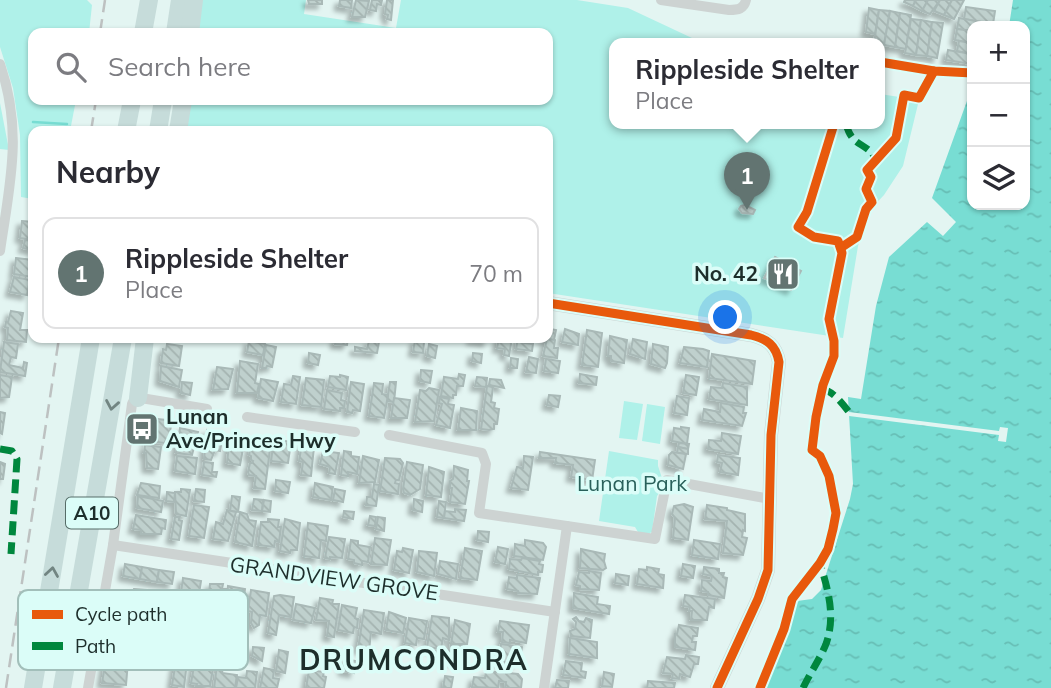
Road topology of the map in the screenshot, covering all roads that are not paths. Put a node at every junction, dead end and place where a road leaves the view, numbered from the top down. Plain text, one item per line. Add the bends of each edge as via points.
1 (149, 0) edge
2 (180, 0) edge
3 (194, 0) edge
4 (661, 0) edge
5 (746, 0) edge
6 (144, 28) edge
7 (176, 28) edge
8 (191, 28) edge
9 (0, 64) edge
10 (131, 105) edge
11 (162, 105) edge
12 (182, 105) edge
13 (127, 126) edge
14 (159, 126) edge
15 (179, 126) edge
16 (2, 218) edge
17 (0, 251) edge
18 (553, 304) edge
19 (89, 343) edge
20 (122, 343) edge
21 (144, 343) edge
22 (138, 398) junction
23 (208, 408) dead end
24 (247, 417) dead end
25 (355, 432) dead end
26 (389, 435) dead end
27 (770, 499) junction
28 (567, 526) junction
29 (113, 545) junction
30 (49, 590) edge
31 (80, 590) edge
32 (105, 590) edge
33 (555, 612) junction
34 (36, 670) edge
35 (66, 670) edge
36 (91, 670) edge
37 (33, 688) edge
38 (63, 688) edge
39 (88, 688) edge
40 (544, 688) edge
41 (718, 688) edge

1 - 6 highway
2 - 7 highway
3 - 8 highway
4 - 5 street via 739,10
9 - 16 street via 14,130
10 - 13 highway
11 - 14 highway
12 - 15 highway
16 - 17 street
18 - 27 street via 743,333 773,345 779,362
30 -> 19 highway, A10
20 -> 31 highway, A10
21 - 22 highway
22 - 23 street
22 - 29 street via 132,406
24 - 25 street
26 - 28 street via 482,453 486,464 479,513
27 - 28 street via 667,481 655,540
27 - 41 street via 768,570
28 - 33 street
29 - 32 street
29 - 33 street, GRANDVIEW GROVE
33 - 40 street
37 -> 34 highway, A10
35 -> 38 highway, A10
36 - 39 street

